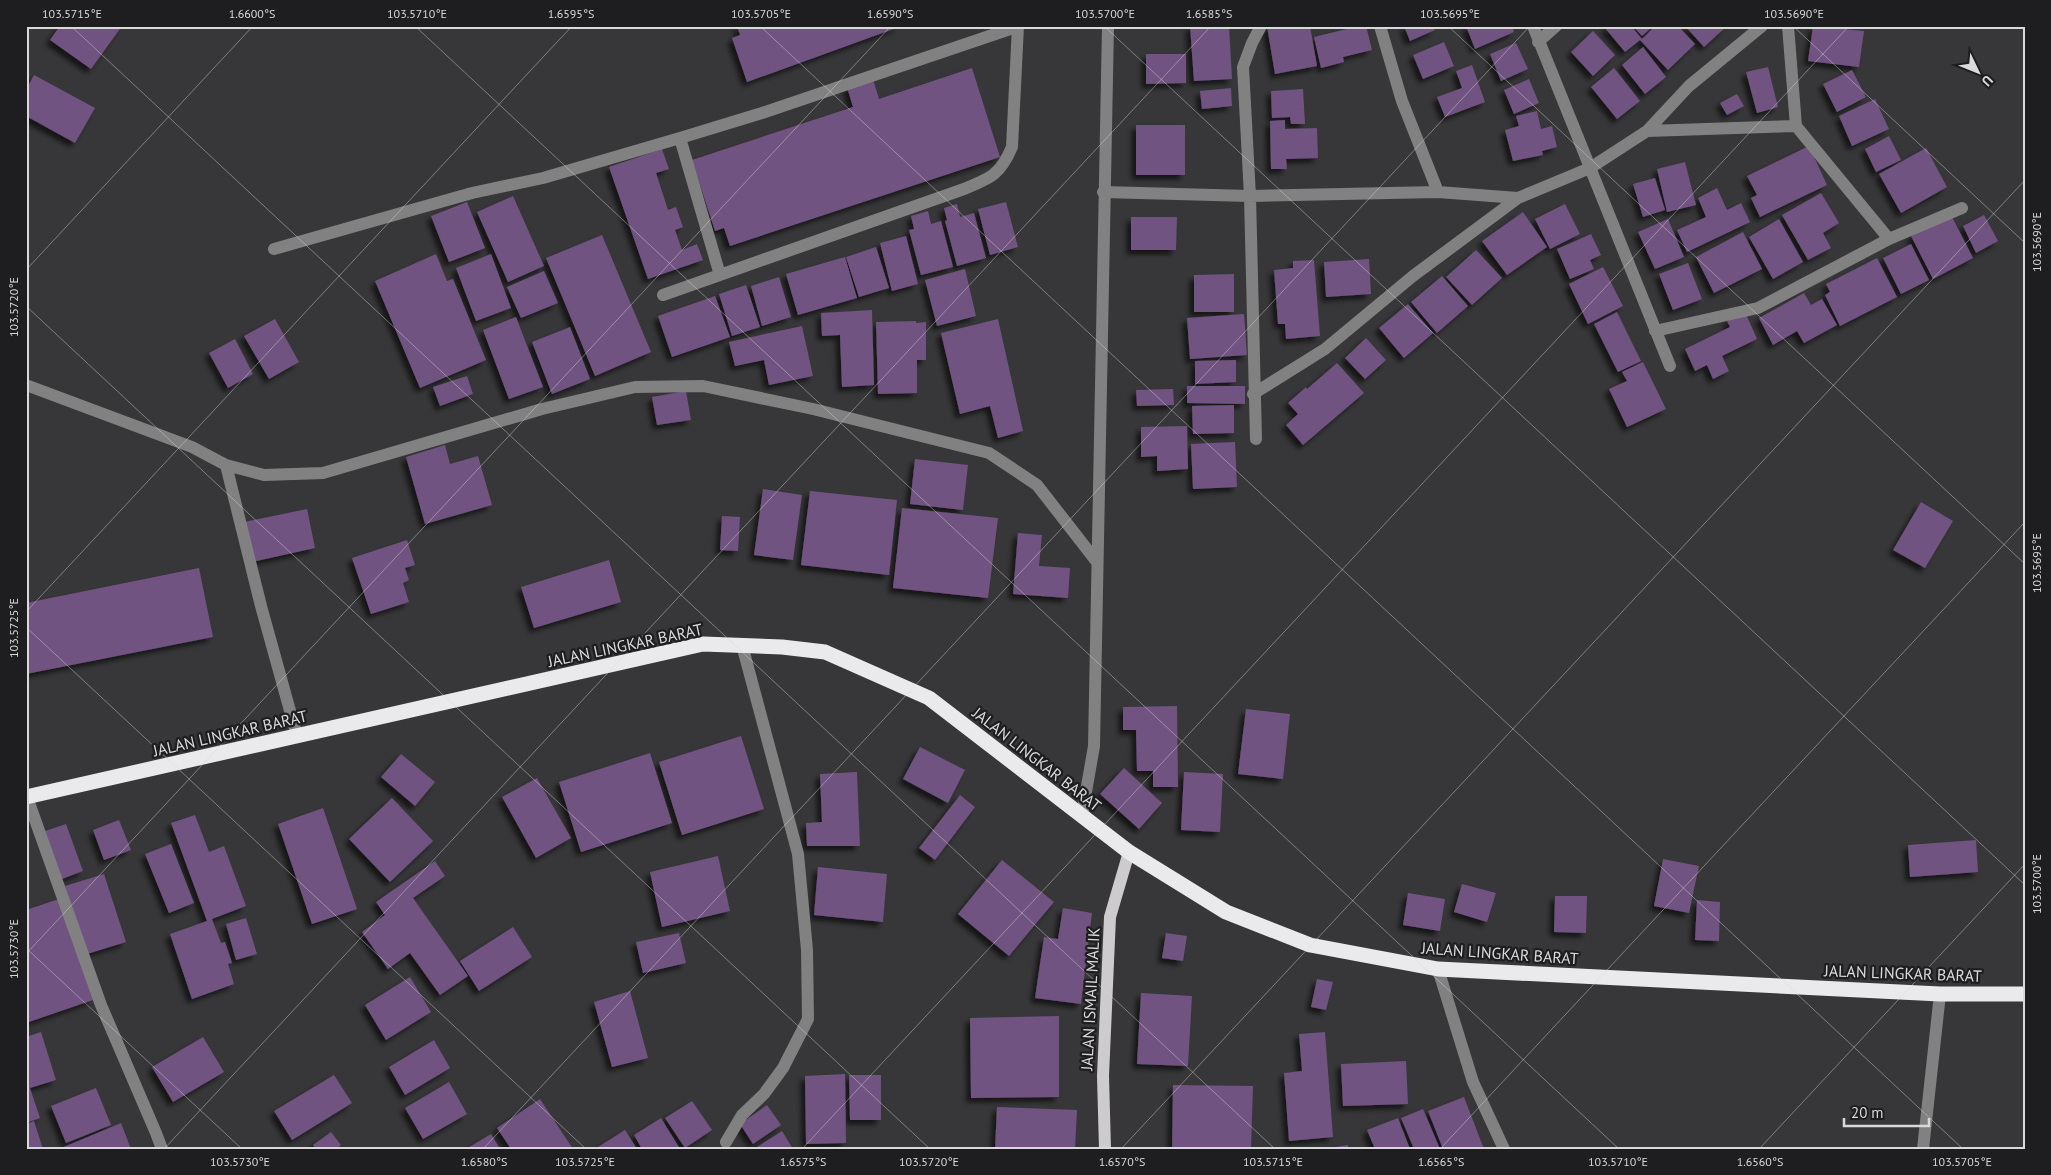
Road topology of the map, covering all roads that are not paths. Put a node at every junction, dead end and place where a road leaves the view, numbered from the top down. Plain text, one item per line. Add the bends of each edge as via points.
1 (1018, 26) edge
2 (1108, 26) edge
3 (1261, 26) edge
4 (1380, 26) edge
5 (1532, 26) edge
6 (1556, 26) edge
7 (1762, 26) edge
8 (1788, 26) edge
9 (1538, 42) junction
10 (1796, 126) junction
11 (1646, 131) junction
12 (680, 138) junction
13 (1590, 168) junction
14 (1103, 192) junction
15 (1438, 192) junction
16 (1250, 196) junction
17 (1518, 198) junction
18 (1962, 208) dead end
19 (1889, 239) junction
20 (274, 249) dead end
21 (720, 275) junction
22 (663, 295) dead end
23 (1655, 331) junction
24 (1670, 366) dead end
25 (26, 385) edge
26 (1253, 394) junction
27 (1256, 438) dead end
28 (226, 466) junction
29 (1097, 562) junction
30 (742, 645) junction
31 (297, 736) junction
32 (27, 797) edge
33 (1082, 815) junction
34 (1129, 852) junction
35 (1438, 969) junction
36 (1940, 994) junction
37 (2025, 994) edge
38 (724, 1147) edge
39 (162, 1149) edge
40 (1105, 1149) edge
41 (1504, 1149) edge
42 (1923, 1149) edge

1 - 12 street
1 - 21 street via 1012,147 997,173 964,189
2 - 14 street
3 - 16 street via 1243,67
4 - 15 street via 1402,101
5 - 9 street
6 - 9 street
7 - 11 street via 1690,86
8 - 10 street
9 - 13 street
10 - 11 street
10 - 19 street
11 - 13 street
12 - 20 street
12 - 21 street
13 - 17 street
13 - 23 street
14 - 16 street
14 - 29 street
15 - 16 street
15 - 17 street
16 - 26 street
17 - 26 street via 1413,276 1324,349
18 - 19 street
19 - 23 street via 1758,308
21 - 22 street
23 - 24 street
25 - 28 street via 192,447
26 - 27 street
28 - 29 street via 264,475 323,473 542,409 635,387 703,386 813,409 989,453 1037,485
28 - 31 street
29 - 33 street via 1094,746
30 - 31 highway, JALAN LINGKAR BARAT via 703,644
30 - 33 highway, JALAN LINGKAR BARAT via 825,652 929,698
30 - 38 street via 798,854 807,950 808,1019 783,1068 764,1094 742,1115
31 - 32 highway, JALAN LINGKAR BARAT
32 - 39 street via 101,1005
33 - 34 highway, JALAN LINGKAR BARAT
34 - 35 highway, JALAN LINGKAR BARAT via 1226,912 1310,945
34 - 40 main road, JALAN ISMAIL MALIK via 1110,917 1102,1076
35 - 36 highway, JALAN LINGKAR BARAT
35 - 41 street via 1473,1082
36 - 37 highway, JALAN LINGKAR BARAT
36 - 42 street

